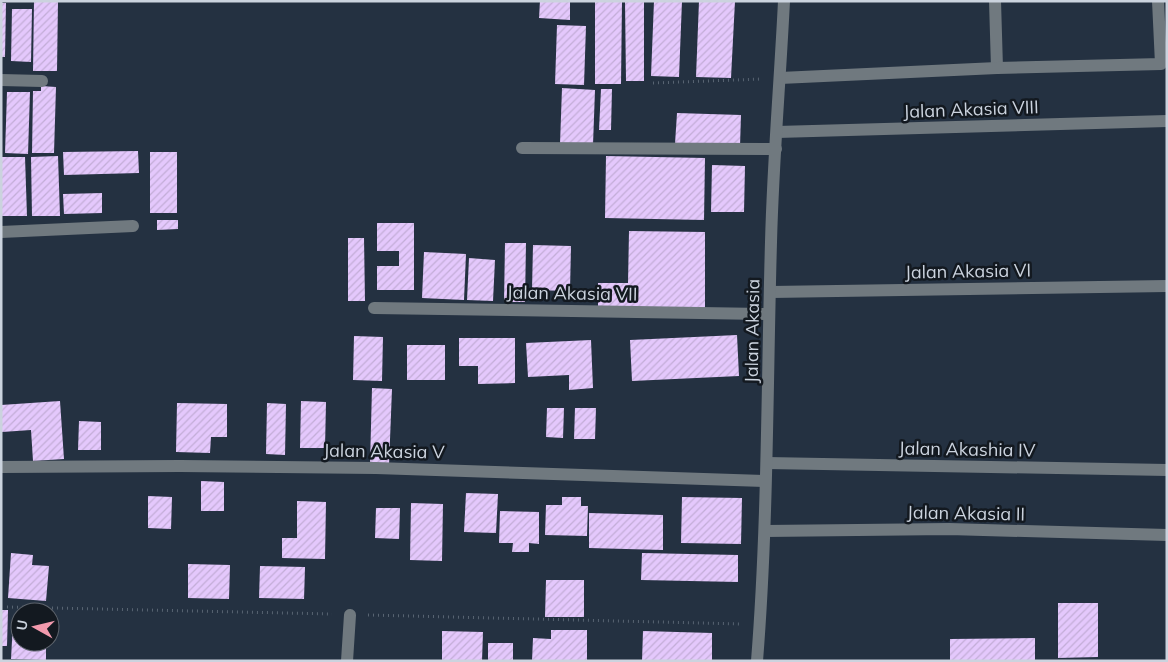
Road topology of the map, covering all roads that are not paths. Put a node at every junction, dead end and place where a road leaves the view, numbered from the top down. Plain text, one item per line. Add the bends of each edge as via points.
1 (784, 1) edge
2 (995, 1) edge
3 (1158, 1) edge
4 (997, 68) junction
5 (780, 78) junction
6 (1, 80) edge
7 (42, 81) dead end
8 (1167, 121) edge
9 (777, 132) junction
10 (522, 148) dead end
11 (776, 149) junction
12 (133, 226) dead end
13 (1, 232) edge
14 (1167, 286) edge
15 (771, 292) junction
16 (374, 308) dead end
17 (769, 314) junction
18 (766, 463) junction
19 (1, 467) edge
20 (1167, 470) edge
21 (765, 481) junction
22 (765, 531) junction
23 (1167, 536) edge
24 (350, 615) road end
25 (347, 661) edge
26 (757, 661) edge

1 - 5 street, Jalan Akasia
2 - 4 street
3 - 4 street via 1161,64
4 - 5 street
5 - 9 street, Jalan Akasia
6 - 7 street
8 - 9 street, Jalan Akasia VIII
9 - 11 street, Jalan Akasia
10 - 11 street
11 - 15 street, Jalan Akasia
12 - 13 street
14 - 15 street, Jalan Akasia VI
15 - 17 street, Jalan Akasia
16 - 17 street, Jalan Akasia VII
17 - 18 street, Jalan Akasia
18 - 20 street, Jalan Akashia IV
18 - 21 street, Jalan Akasia
19 - 21 street, Jalan Akasia V via 376,468
21 - 22 street, Jalan Akasia
22 - 23 street, Jalan Akasia II via 949,529
22 - 26 street, Jalan Akasia
24 - 25 street

